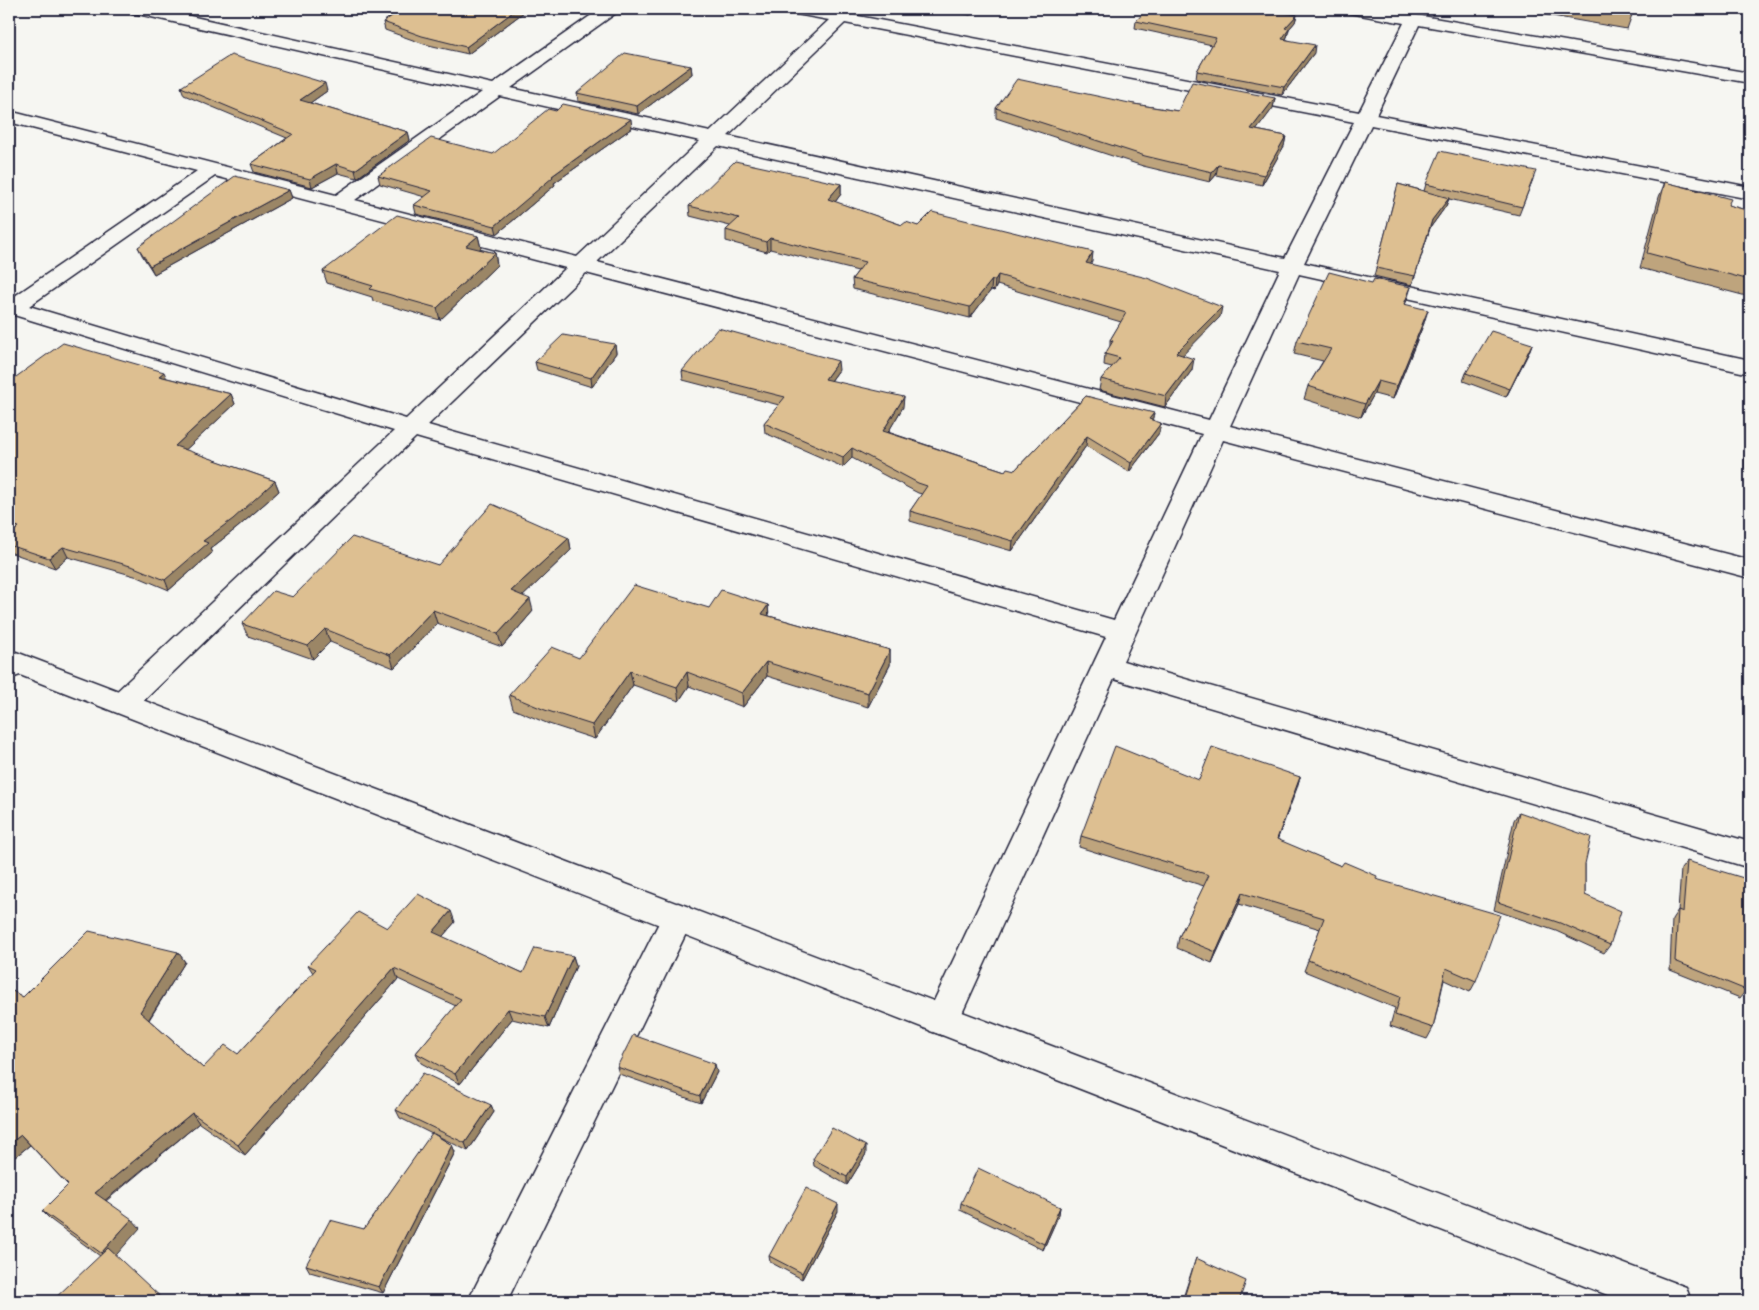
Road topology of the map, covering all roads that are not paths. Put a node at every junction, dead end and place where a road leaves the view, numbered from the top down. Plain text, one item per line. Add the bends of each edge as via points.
1 (138, 9) edge
2 (610, 9) edge
3 (797, 9) edge
4 (1364, 10) edge
5 (846, 13) edge
6 (1414, 19) junction
7 (1750, 78) edge
8 (497, 90) junction
9 (9, 116) edge
10 (1364, 120) junction
11 (714, 139) junction
12 (212, 169) junction
13 (1750, 193) edge
14 (339, 202) junction
15 (582, 265) junction
16 (1292, 266) junction
17 (10, 308) edge
18 (1750, 367) edge
19 (411, 428) junction
20 (1216, 430) junction
21 (1750, 569) edge
22 (1122, 632) junction
23 (1106, 666) junction
24 (9, 669) edge
25 (123, 703) junction
26 (1750, 855) edge
27 (678, 917) junction
28 (942, 1020) junction
29 (487, 1301) edge
30 (1672, 1301) edge

1 - 8 street
2 - 8 street
3 - 5 street
4 - 6 street
5 - 10 street
5 - 11 street
6 - 7 street
6 - 10 street
8 - 11 street
8 - 14 street
9 - 12 street
10 - 13 street
10 - 16 street
11 - 15 street
11 - 16 street
12 - 14 street
12 - 17 street
14 - 15 street
15 - 19 street
15 - 20 street
16 - 18 street
16 - 20 street
17 - 19 street
19 - 22 street
19 - 25 street
20 - 21 street
20 - 22 street
22 - 23 street
23 - 26 street
23 - 28 street
24 - 25 street via 16,662
25 - 27 street
27 - 28 street
27 - 29 street
28 - 30 street

